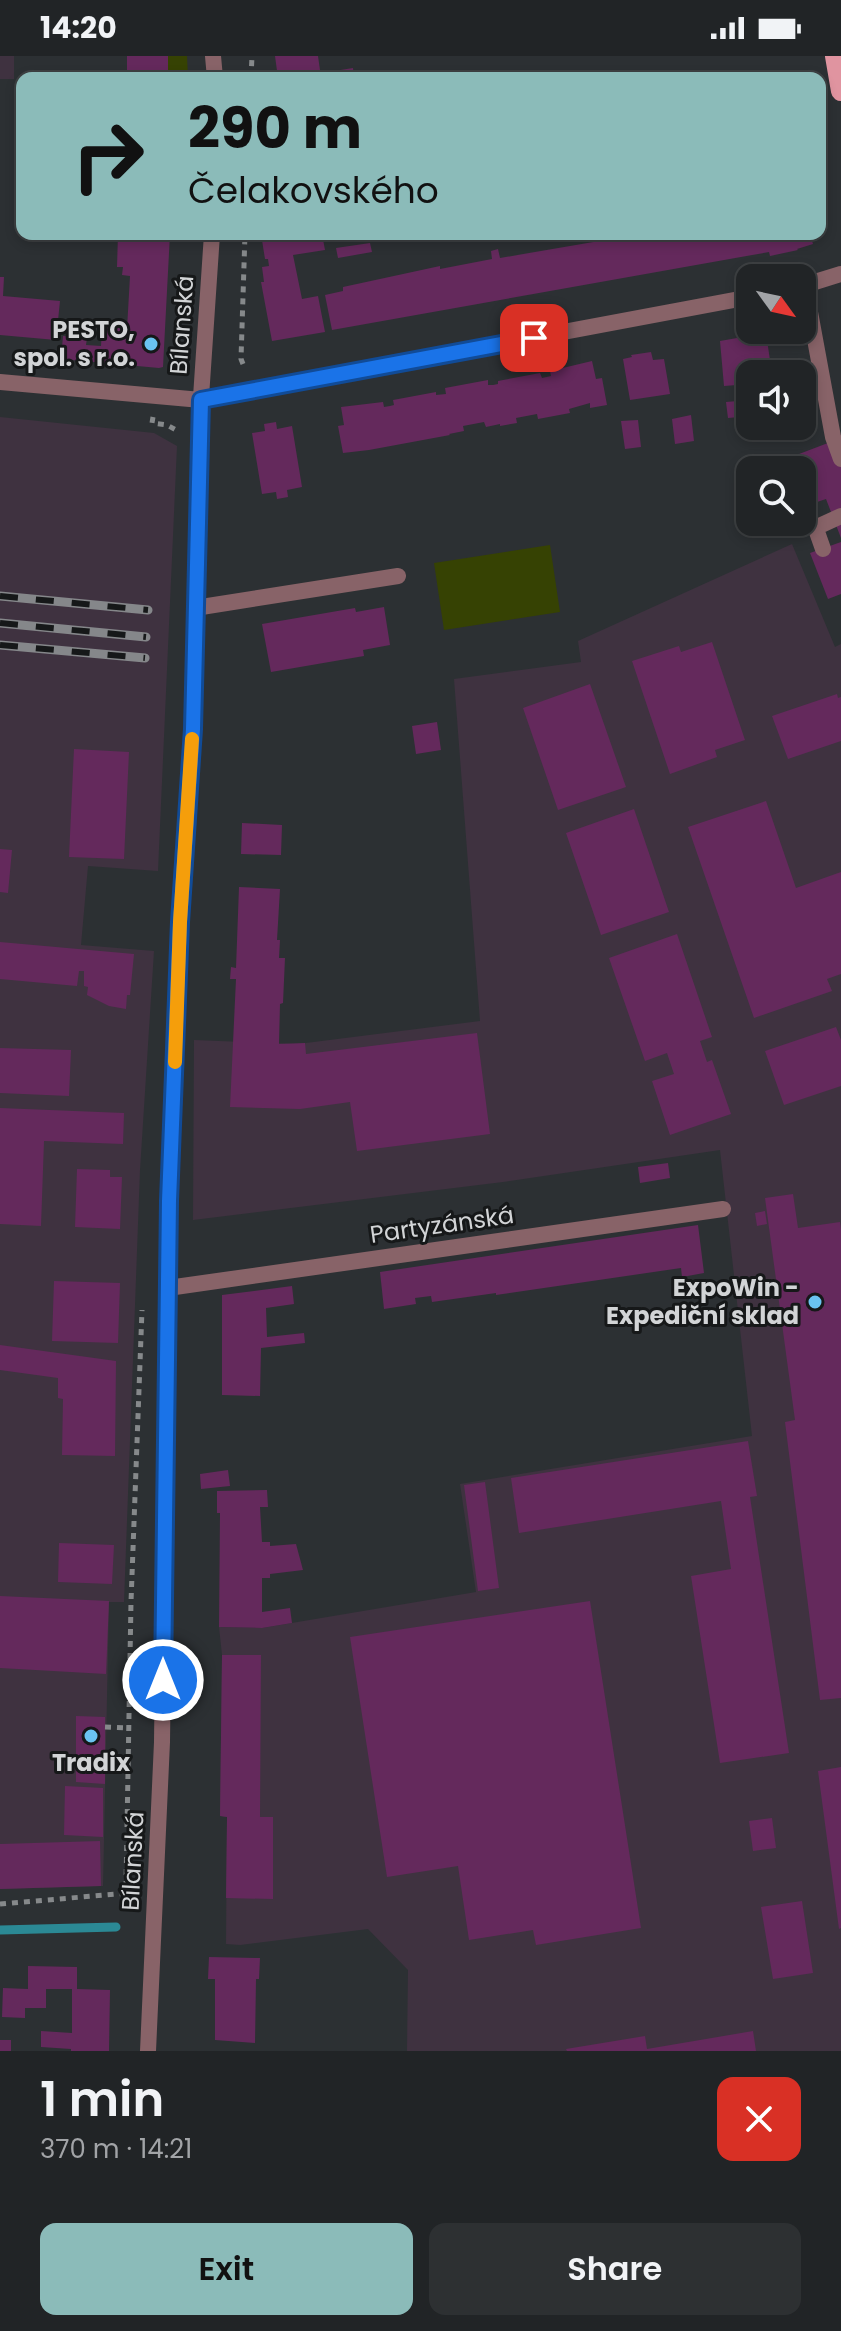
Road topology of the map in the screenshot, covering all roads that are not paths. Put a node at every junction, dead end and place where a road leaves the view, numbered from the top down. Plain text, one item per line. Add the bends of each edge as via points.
1 (835, 56) edge
2 (841, 91) edge
3 (212, 240) edge
4 (841, 274) edge
5 (816, 282) edge
6 (736, 300) edge
7 (815, 344) edge
8 (0, 382) edge
9 (201, 400) junction
10 (841, 459) edge
11 (841, 516) edge
12 (823, 549) dead end
13 (398, 576) dead end
14 (195, 608) junction
15 (723, 1209) dead end
16 (168, 1288) junction
17 (148, 2051) edge

1 - 2 main road
3 - 9 street, Bílanská
4 - 5 street
6 - 9 street
7 - 10 street
8 - 9 street
9 - 14 street, Bílanská
11 - 12 street via 817,527
13 - 14 street
14 - 16 street, Bílanská
15 - 16 street, Partyzánská
16 - 17 street, Bílanská via 162,1742

